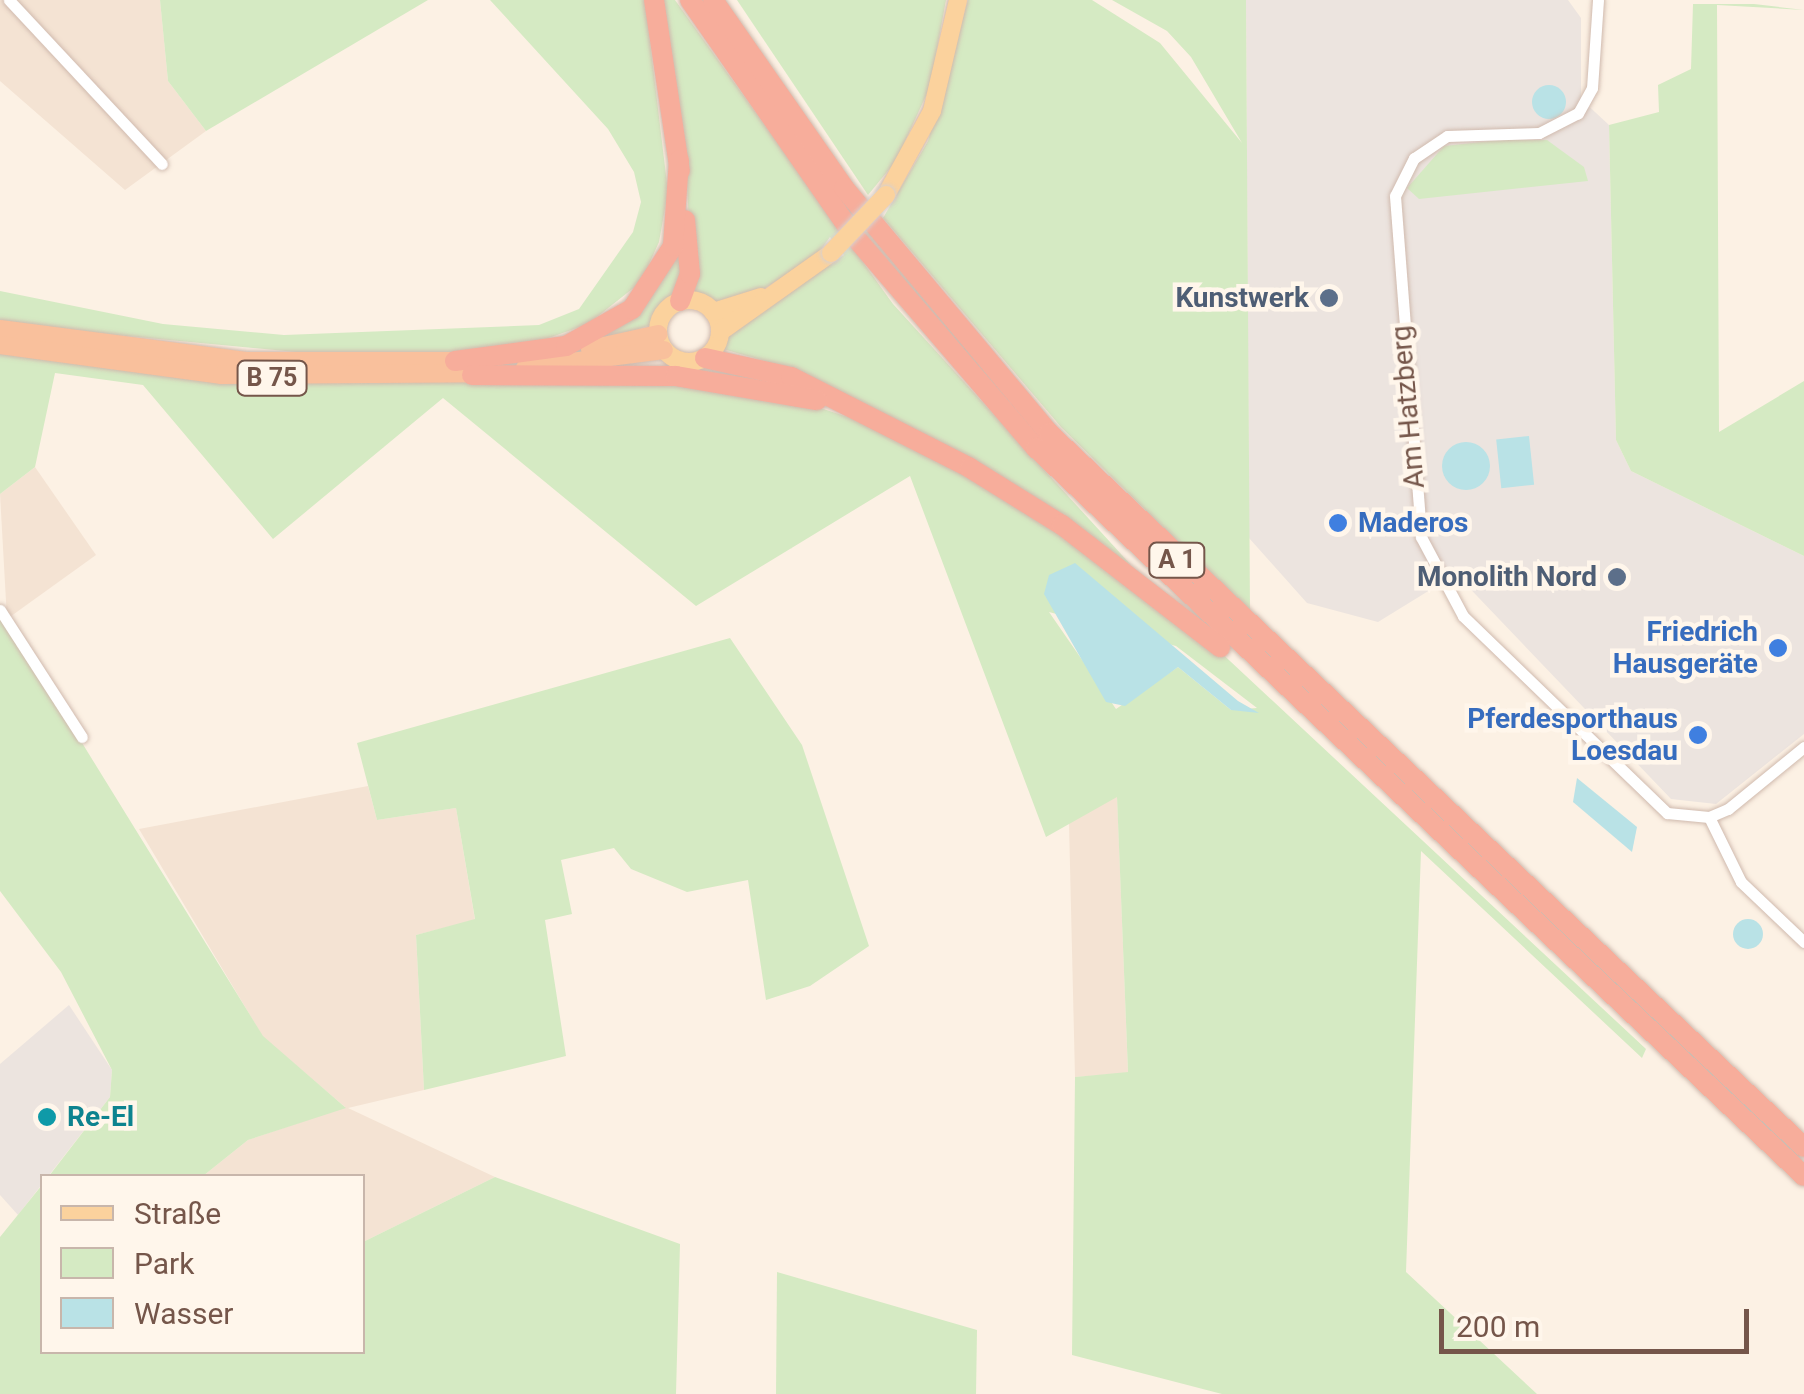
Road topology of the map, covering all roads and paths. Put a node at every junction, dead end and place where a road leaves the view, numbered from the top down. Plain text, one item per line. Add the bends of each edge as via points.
1 (9, 0) edge
2 (654, 0) edge
3 (690, 0) edge
4 (713, 0) edge
5 (958, 0) edge
6 (1598, 0) edge
7 (679, 160) junction
8 (162, 164) dead end
9 (780, 291) junction
10 (680, 302) junction
11 (712, 312) junction
12 (0, 329) edge
13 (720, 332) junction
14 (661, 342) junction
15 (0, 345) edge
16 (705, 358) junction
17 (463, 368) junction
18 (897, 430) junction
19 (0, 610) edge
20 (1298, 704) junction
21 (82, 737) dead end
22 (1804, 747) edge
23 (1709, 817) junction
24 (1804, 942) edge
25 (1804, 1147) edge
26 (1804, 1176) edge

1 - 8 street
2 - 7 highway
3 - 20 highway, A 1 via 855,236 946,346 1100,515
4 - 25 highway, A 1 via 844,188 1048,433
5 - 9 main road, bridge via 932,112 886,194 831,253
6 - 23 street, Am Hatzberg via 1592,88 1578,113 1539,132 1447,136 1402,174 1392,215 1416,504 1431,568 1478,632 1648,800 1687,818
7 - 10 highway via 690,274
7 - 17 highway via 673,246 632,309 566,346
9 - 11 main road
9 - 13 main road
10 - 11 main road
10 - 14 main road via 662,316
11 - 13 main road
12 - 17 highway, B 75 via 246,361
13 - 16 main road
14 - 16 main road, B 75 via 685,362
14 - 17 highway, B 75
15 - 17 highway, B 75 via 222,376
16 - 18 highway via 774,371
17 - 18 highway via 734,382
18 - 20 highway via 1062,525
19 - 21 street
20 - 26 highway, A 1
22 - 23 street
23 - 24 street via 1741,882

